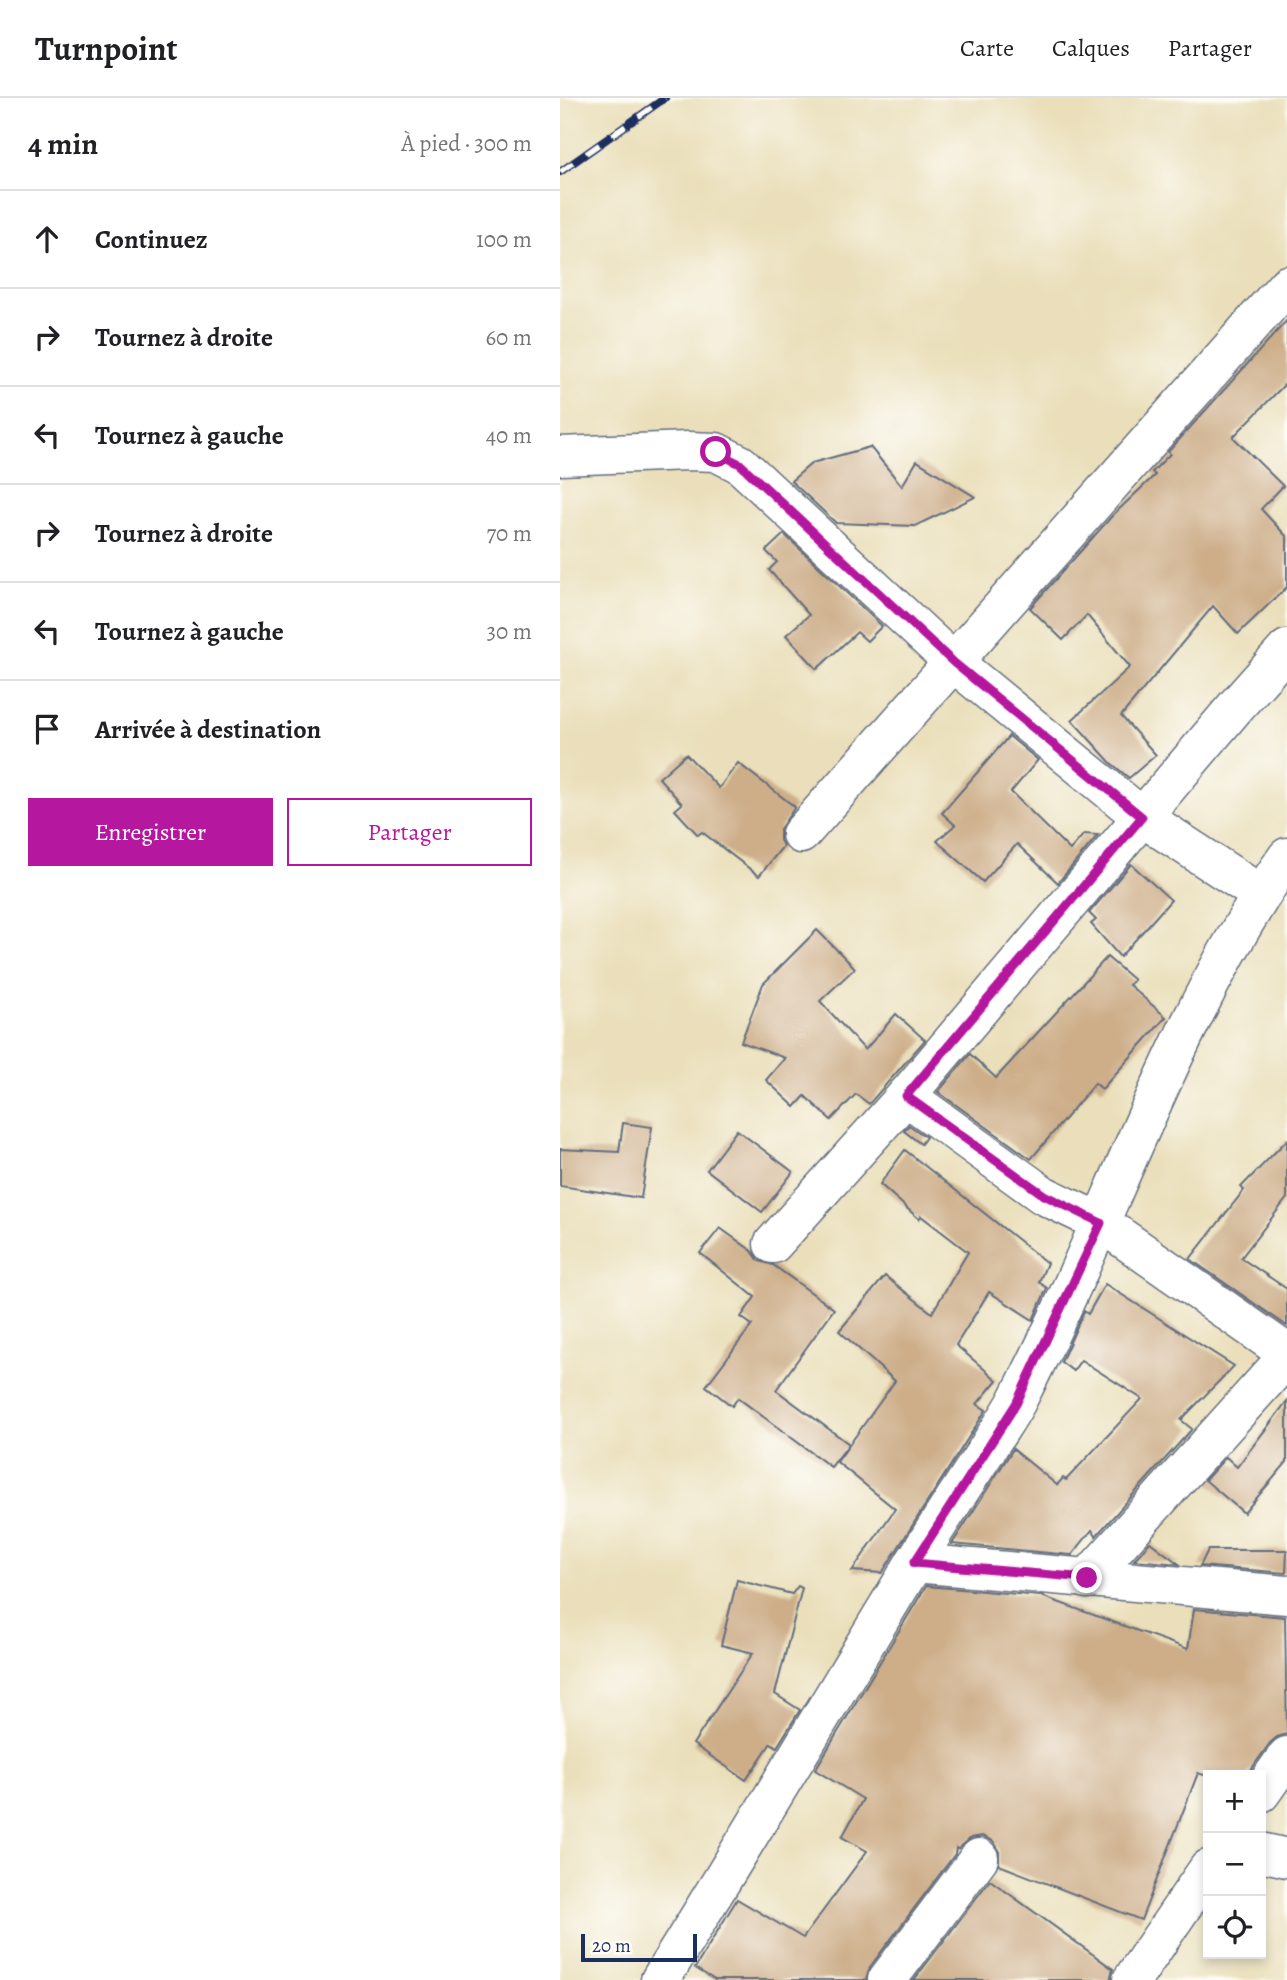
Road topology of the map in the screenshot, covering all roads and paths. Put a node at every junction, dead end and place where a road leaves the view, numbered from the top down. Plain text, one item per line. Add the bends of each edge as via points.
1 (1287, 285) edge
2 (560, 456) edge
3 (1287, 649) edge
4 (953, 662) junction
5 (1142, 817) junction
6 (801, 834) dead end
7 (1287, 857) edge
8 (1261, 894) junction
9 (906, 1096) junction
10 (1101, 1223) junction
11 (773, 1244) dead end
12 (1287, 1355) edge
13 (914, 1563) junction
14 (1087, 1578) junction
15 (1287, 1595) edge
16 (1287, 1756) edge
17 (1266, 1786) edge
18 (1266, 1853) edge
19 (1287, 1857) edge
20 (979, 1858) dead end
21 (1203, 1876) edge
22 (660, 1980) edge
23 (887, 1980) edge
24 (1132, 1980) edge

1 - 4 street
2 - 4 street via 716,452 740,464
3 - 5 street
4 - 5 street
4 - 6 street
5 - 8 street
5 - 9 street
7 - 8 street
8 - 10 street via 1170,1066
9 - 10 street via 1044,1195
9 - 11 street
10 - 12 street
10 - 13 street via 1016,1404
12 - 14 street
13 - 14 street
13 - 22 street
14 - 15 street
16 - 17 street
18 - 19 street
20 - 23 street
21 - 24 street

